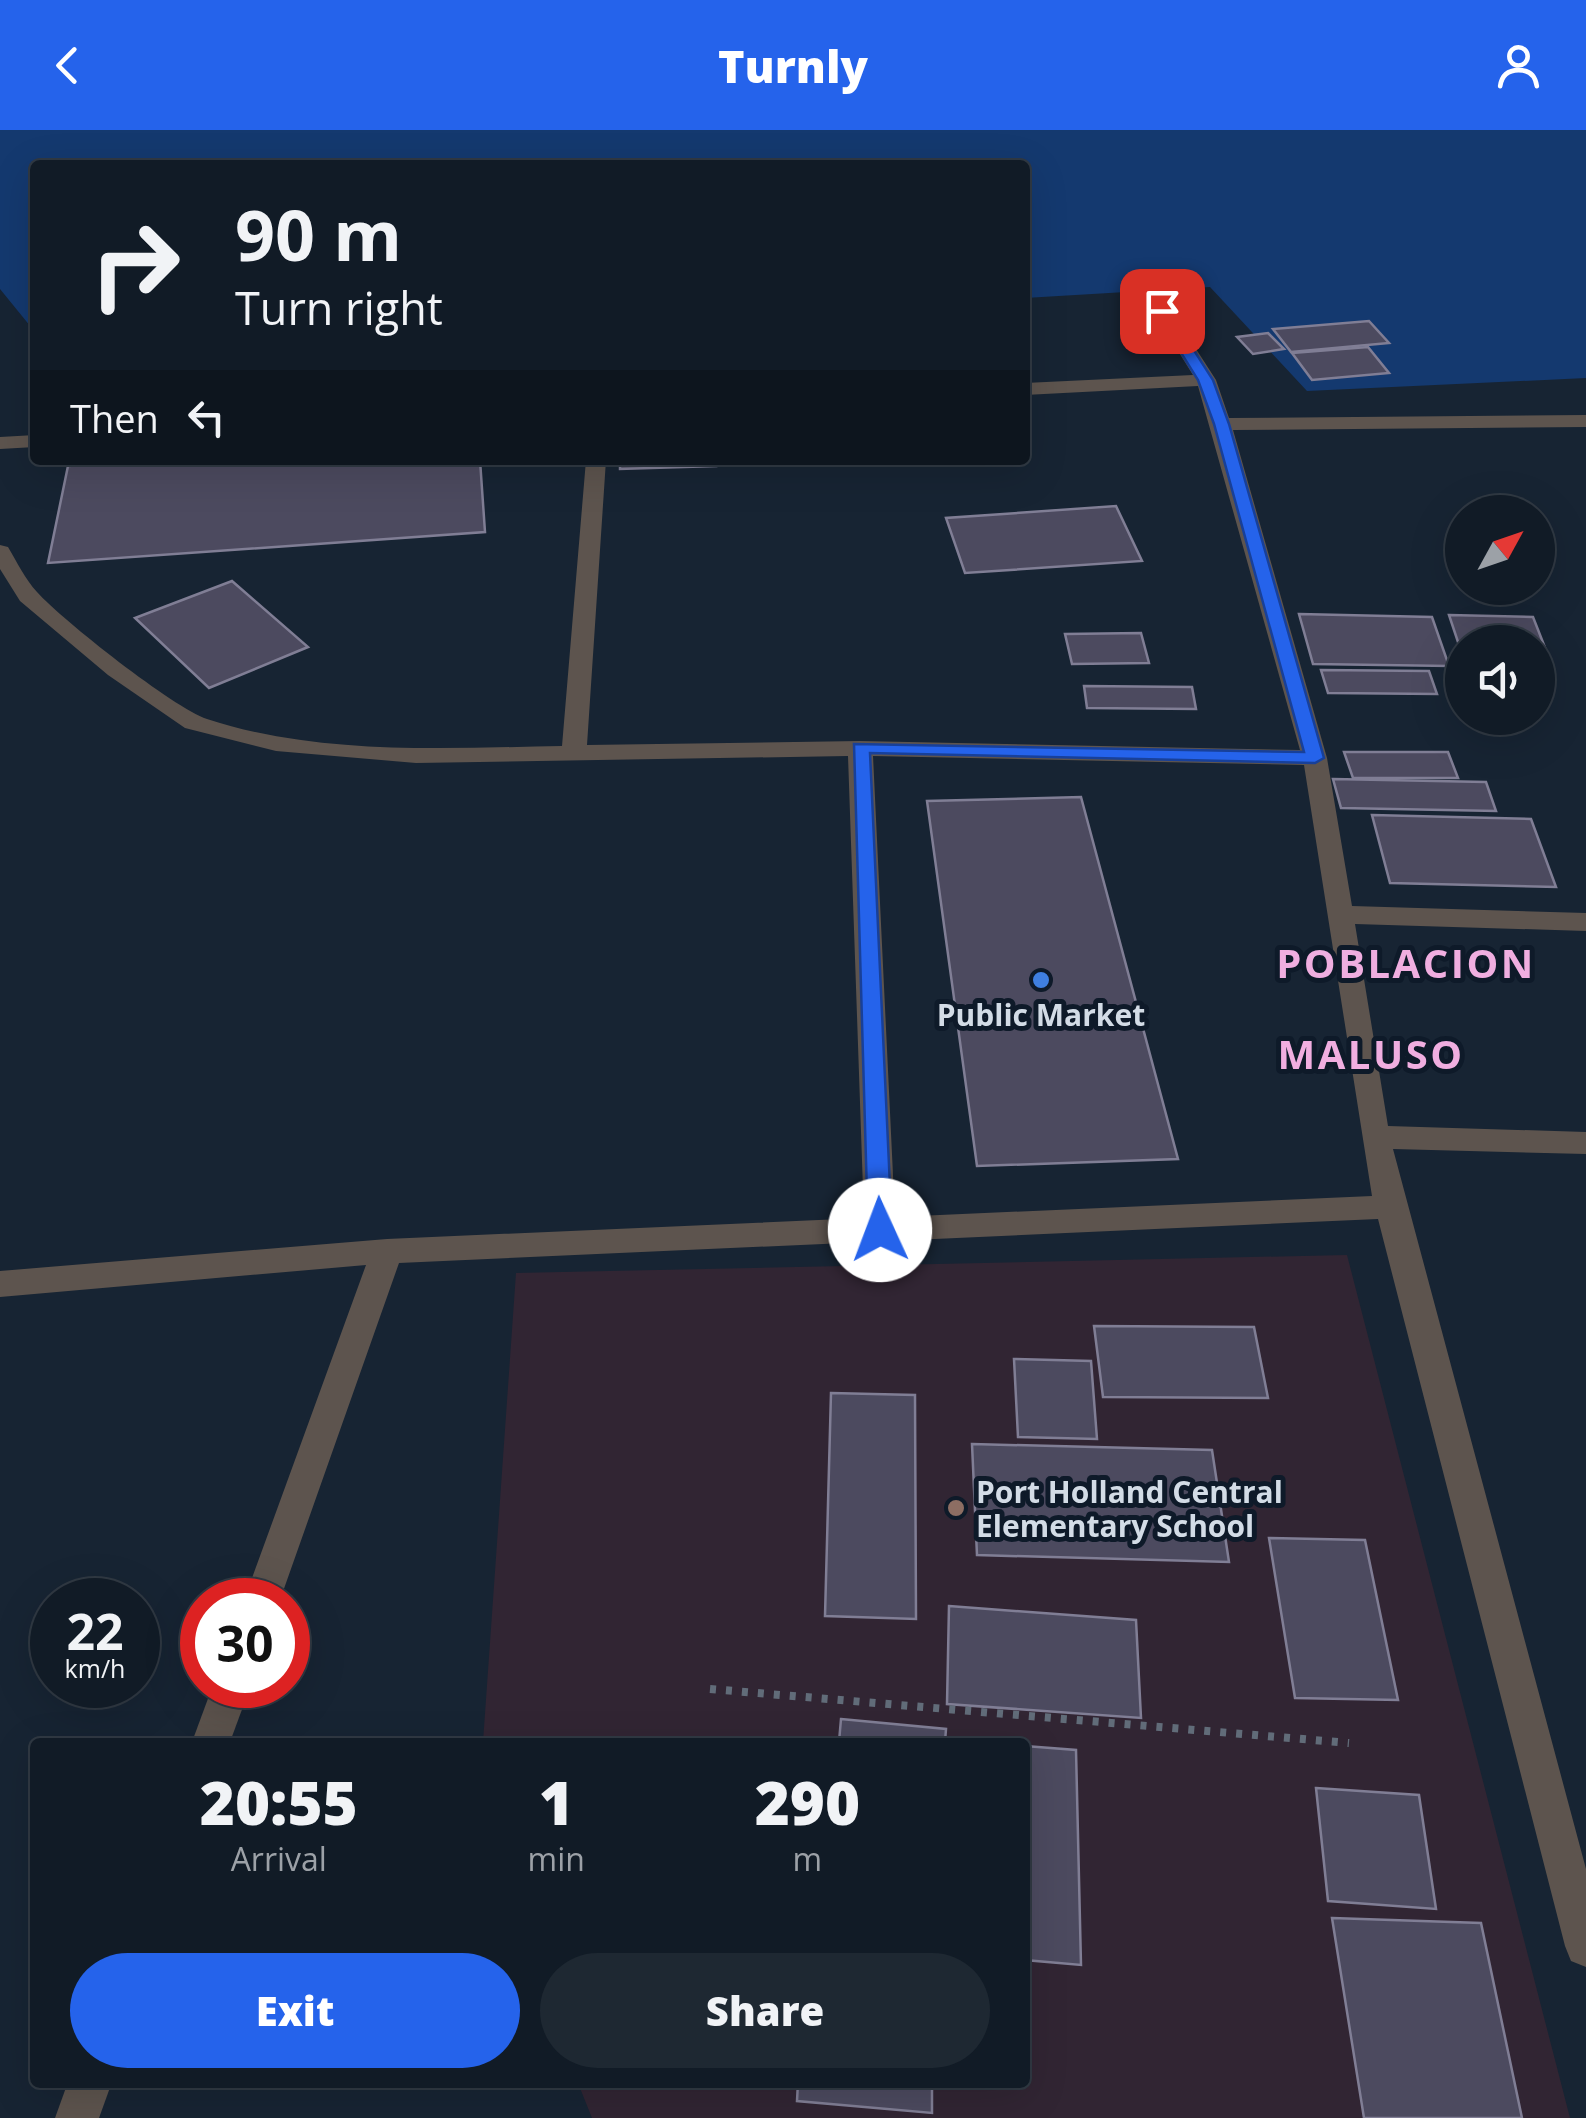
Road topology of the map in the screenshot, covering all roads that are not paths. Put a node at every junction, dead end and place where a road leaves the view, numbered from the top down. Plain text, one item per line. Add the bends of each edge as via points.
1 (1162, 311) dead end
2 (1206, 380) junction
3 (1030, 389) edge
4 (1586, 420) edge
5 (1221, 424) junction
6 (30, 441) edge
7 (0, 443) edge
8 (596, 465) edge
9 (0, 552) edge
10 (860, 748) junction
11 (574, 755) junction
12 (1315, 758) junction
13 (1340, 915) junction
14 (1586, 922) edge
15 (1374, 1137) junction
16 (1586, 1143) edge
17 (1390, 1207) junction
18 (880, 1230) junction
19 (386, 1251) junction
20 (0, 1284) edge
21 (270, 1578) edge
22 (224, 1708) edge
23 (212, 1738) edge
24 (1586, 1946) edge
25 (88, 2088) edge
26 (77, 2118) edge

1 - 2 street
2 - 3 street
2 - 5 street
4 - 5 street
5 - 12 street
6 - 7 street
8 - 11 street
9 - 11 street via 28,596 116,670 194,723 276,744 416,756
10 - 11 street
10 - 12 street
10 - 18 street
12 - 13 street
13 - 14 street
13 - 15 street
15 - 16 street
15 - 17 street
17 - 18 street
17 - 24 street
18 - 19 street
19 - 20 street
19 - 21 street
22 - 23 street
25 - 26 street

